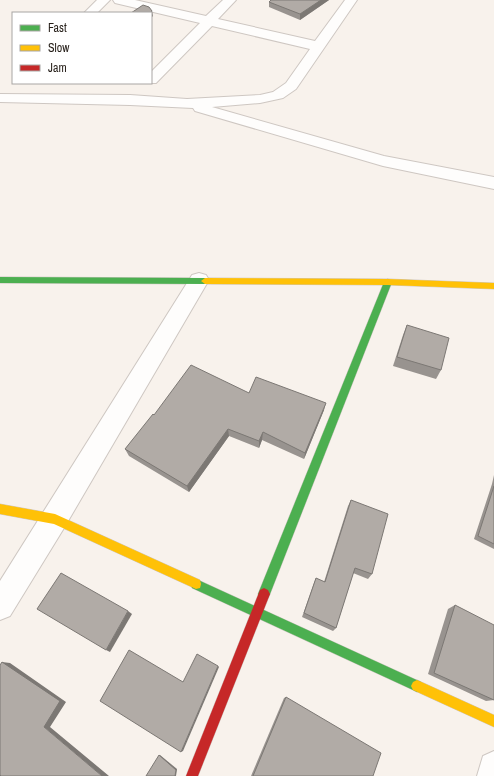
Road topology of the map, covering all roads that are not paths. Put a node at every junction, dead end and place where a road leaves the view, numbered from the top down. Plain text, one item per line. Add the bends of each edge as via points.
1 (104, 0) edge
2 (119, 0) edge
3 (230, 0) edge
4 (351, 0) edge
5 (91, 12) edge
6 (210, 21) junction
7 (318, 46) junction
8 (152, 79) edge
9 (13, 84) edge
10 (147, 84) edge
11 (0, 95) edge
12 (0, 98) edge
13 (130, 100) junction
14 (187, 104) junction
15 (494, 183) edge
16 (0, 280) edge
17 (199, 280) junction
18 (388, 282) junction
19 (494, 286) edge
20 (0, 510) edge
21 (55, 519) junction
22 (0, 606) edge
23 (258, 612) junction
24 (494, 721) edge
25 (494, 767) edge
26 (192, 776) edge
27 (492, 776) edge

1 - 5 street
2 - 6 street
3 - 6 street
4 - 7 street
6 - 7 street
6 - 8 street
7 - 14 street via 291,86 278,95 260,99
9 - 11 street
10 - 13 street
12 - 13 street
13 - 14 street
14 - 15 street via 383,161
16 - 17 street
17 - 18 street
17 - 21 street
18 - 19 street
18 - 23 street
20 - 21 street
21 - 22 street
21 - 23 street
23 - 24 street
23 - 26 street
25 - 27 street

